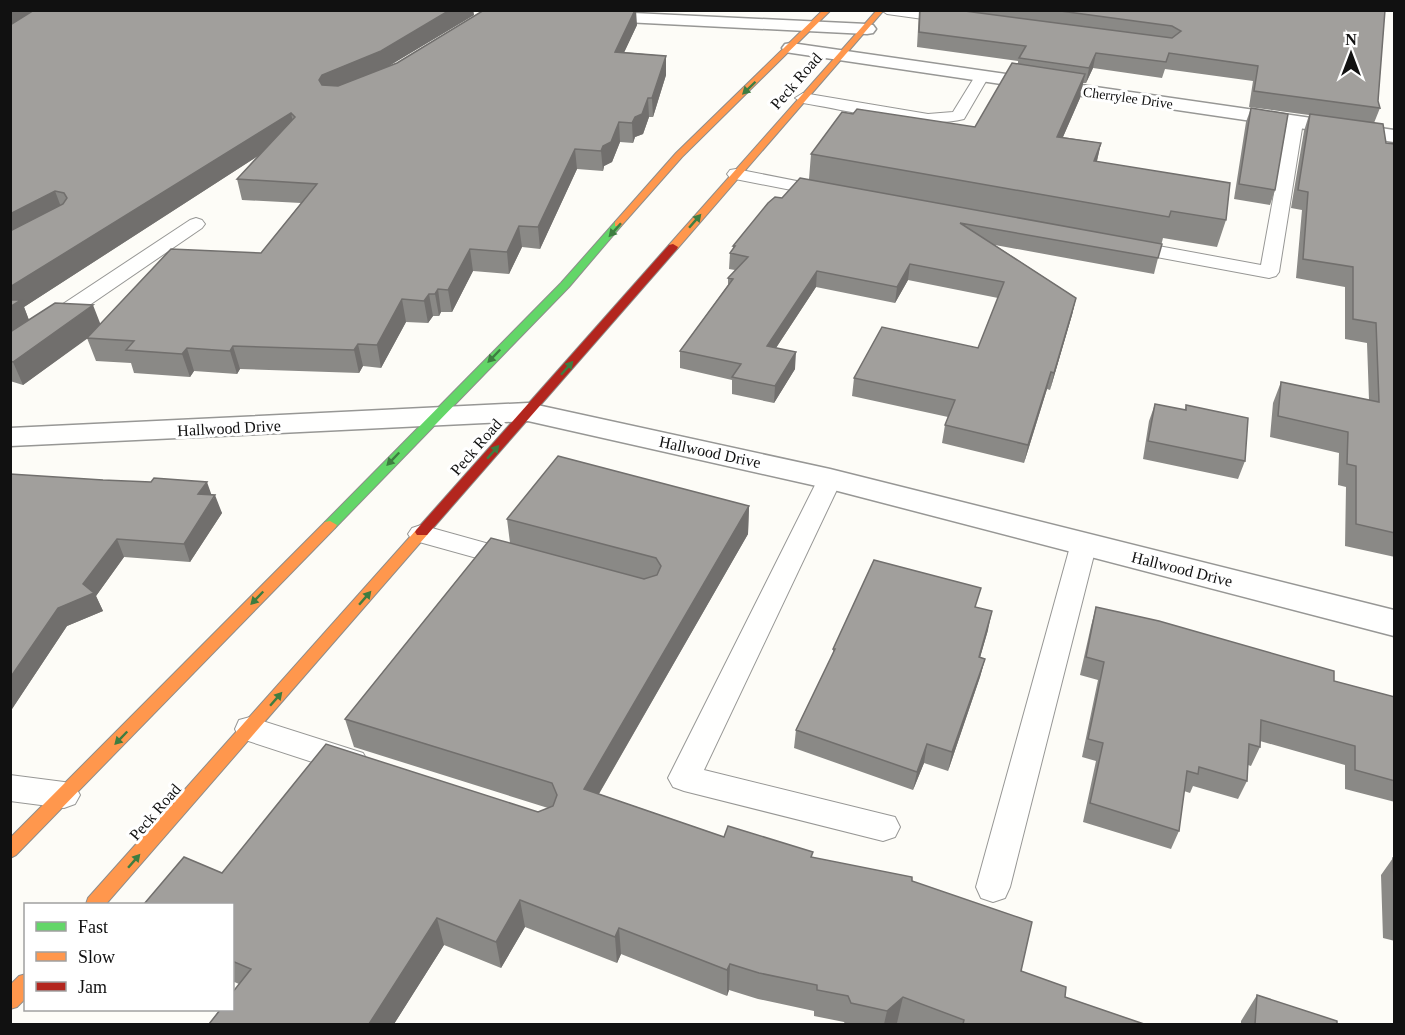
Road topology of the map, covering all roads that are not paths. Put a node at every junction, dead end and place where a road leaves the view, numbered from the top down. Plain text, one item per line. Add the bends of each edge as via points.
1 (828, 10) edge
2 (881, 10) edge
3 (886, 10) edge
4 (578, 15) edge
5 (969, 21) edge
6 (813, 26) junction
7 (867, 28) junction
8 (791, 48) junction
9 (840, 56) junction
10 (982, 76) junction
11 (803, 98) junction
12 (1295, 122) junction
13 (1395, 136) edge
14 (736, 174) junction
15 (844, 195) edge
16 (196, 224) dead end
17 (1103, 242) edge
18 (10, 348) edge
19 (528, 412) junction
20 (434, 417) junction
21 (10, 438) edge
22 (830, 479) junction
23 (421, 534) junction
24 (1084, 543) junction
25 (533, 565) edge
26 (1395, 623) edge
27 (250, 729) junction
28 (379, 771) edge
29 (10, 788) edge
30 (64, 795) junction
31 (883, 826) dead end
32 (10, 850) edge
33 (993, 887) dead end
34 (96, 903) edge
35 (24, 985) edge
36 (10, 1000) edge

1 - 6 main road, Peck Road
2 - 7 main road, Peck Road
3 - 5 lane
4 - 6 street
6 - 7 street
6 - 8 main road, Peck Road
7 - 9 main road, Peck Road
8 - 9 street, Cherrylee Drive
8 -> 20 main road, Peck Road via 679,155 565,285
9 - 10 street, Cherrylee Drive
9 - 11 main road, Peck Road
10 - 11 lane via 958,116 944,119
10 - 12 street, Cherrylee Drive
11 - 14 main road, Peck Road
12 - 13 street, Cherrylee Drive
12 - 17 lane via 1269,272
14 - 15 lane
19 -> 14 main road, Peck Road
16 - 18 lane
19 - 20 street, Hallwood Drive
19 - 22 street, Hallwood Drive
23 -> 19 main road, Peck Road
20 - 21 street, Hallwood Drive
20 -> 30 main road, Peck Road
22 - 24 street, Hallwood Drive
22 - 31 lane via 684,778
23 - 25 lane
27 -> 23 main road, Peck Road
24 - 26 street, Hallwood Drive
24 - 33 lane
27 - 28 lane
34 -> 27 main road, Peck Road
29 - 30 lane
30 - 32 main road, Peck Road
35 - 36 main road

